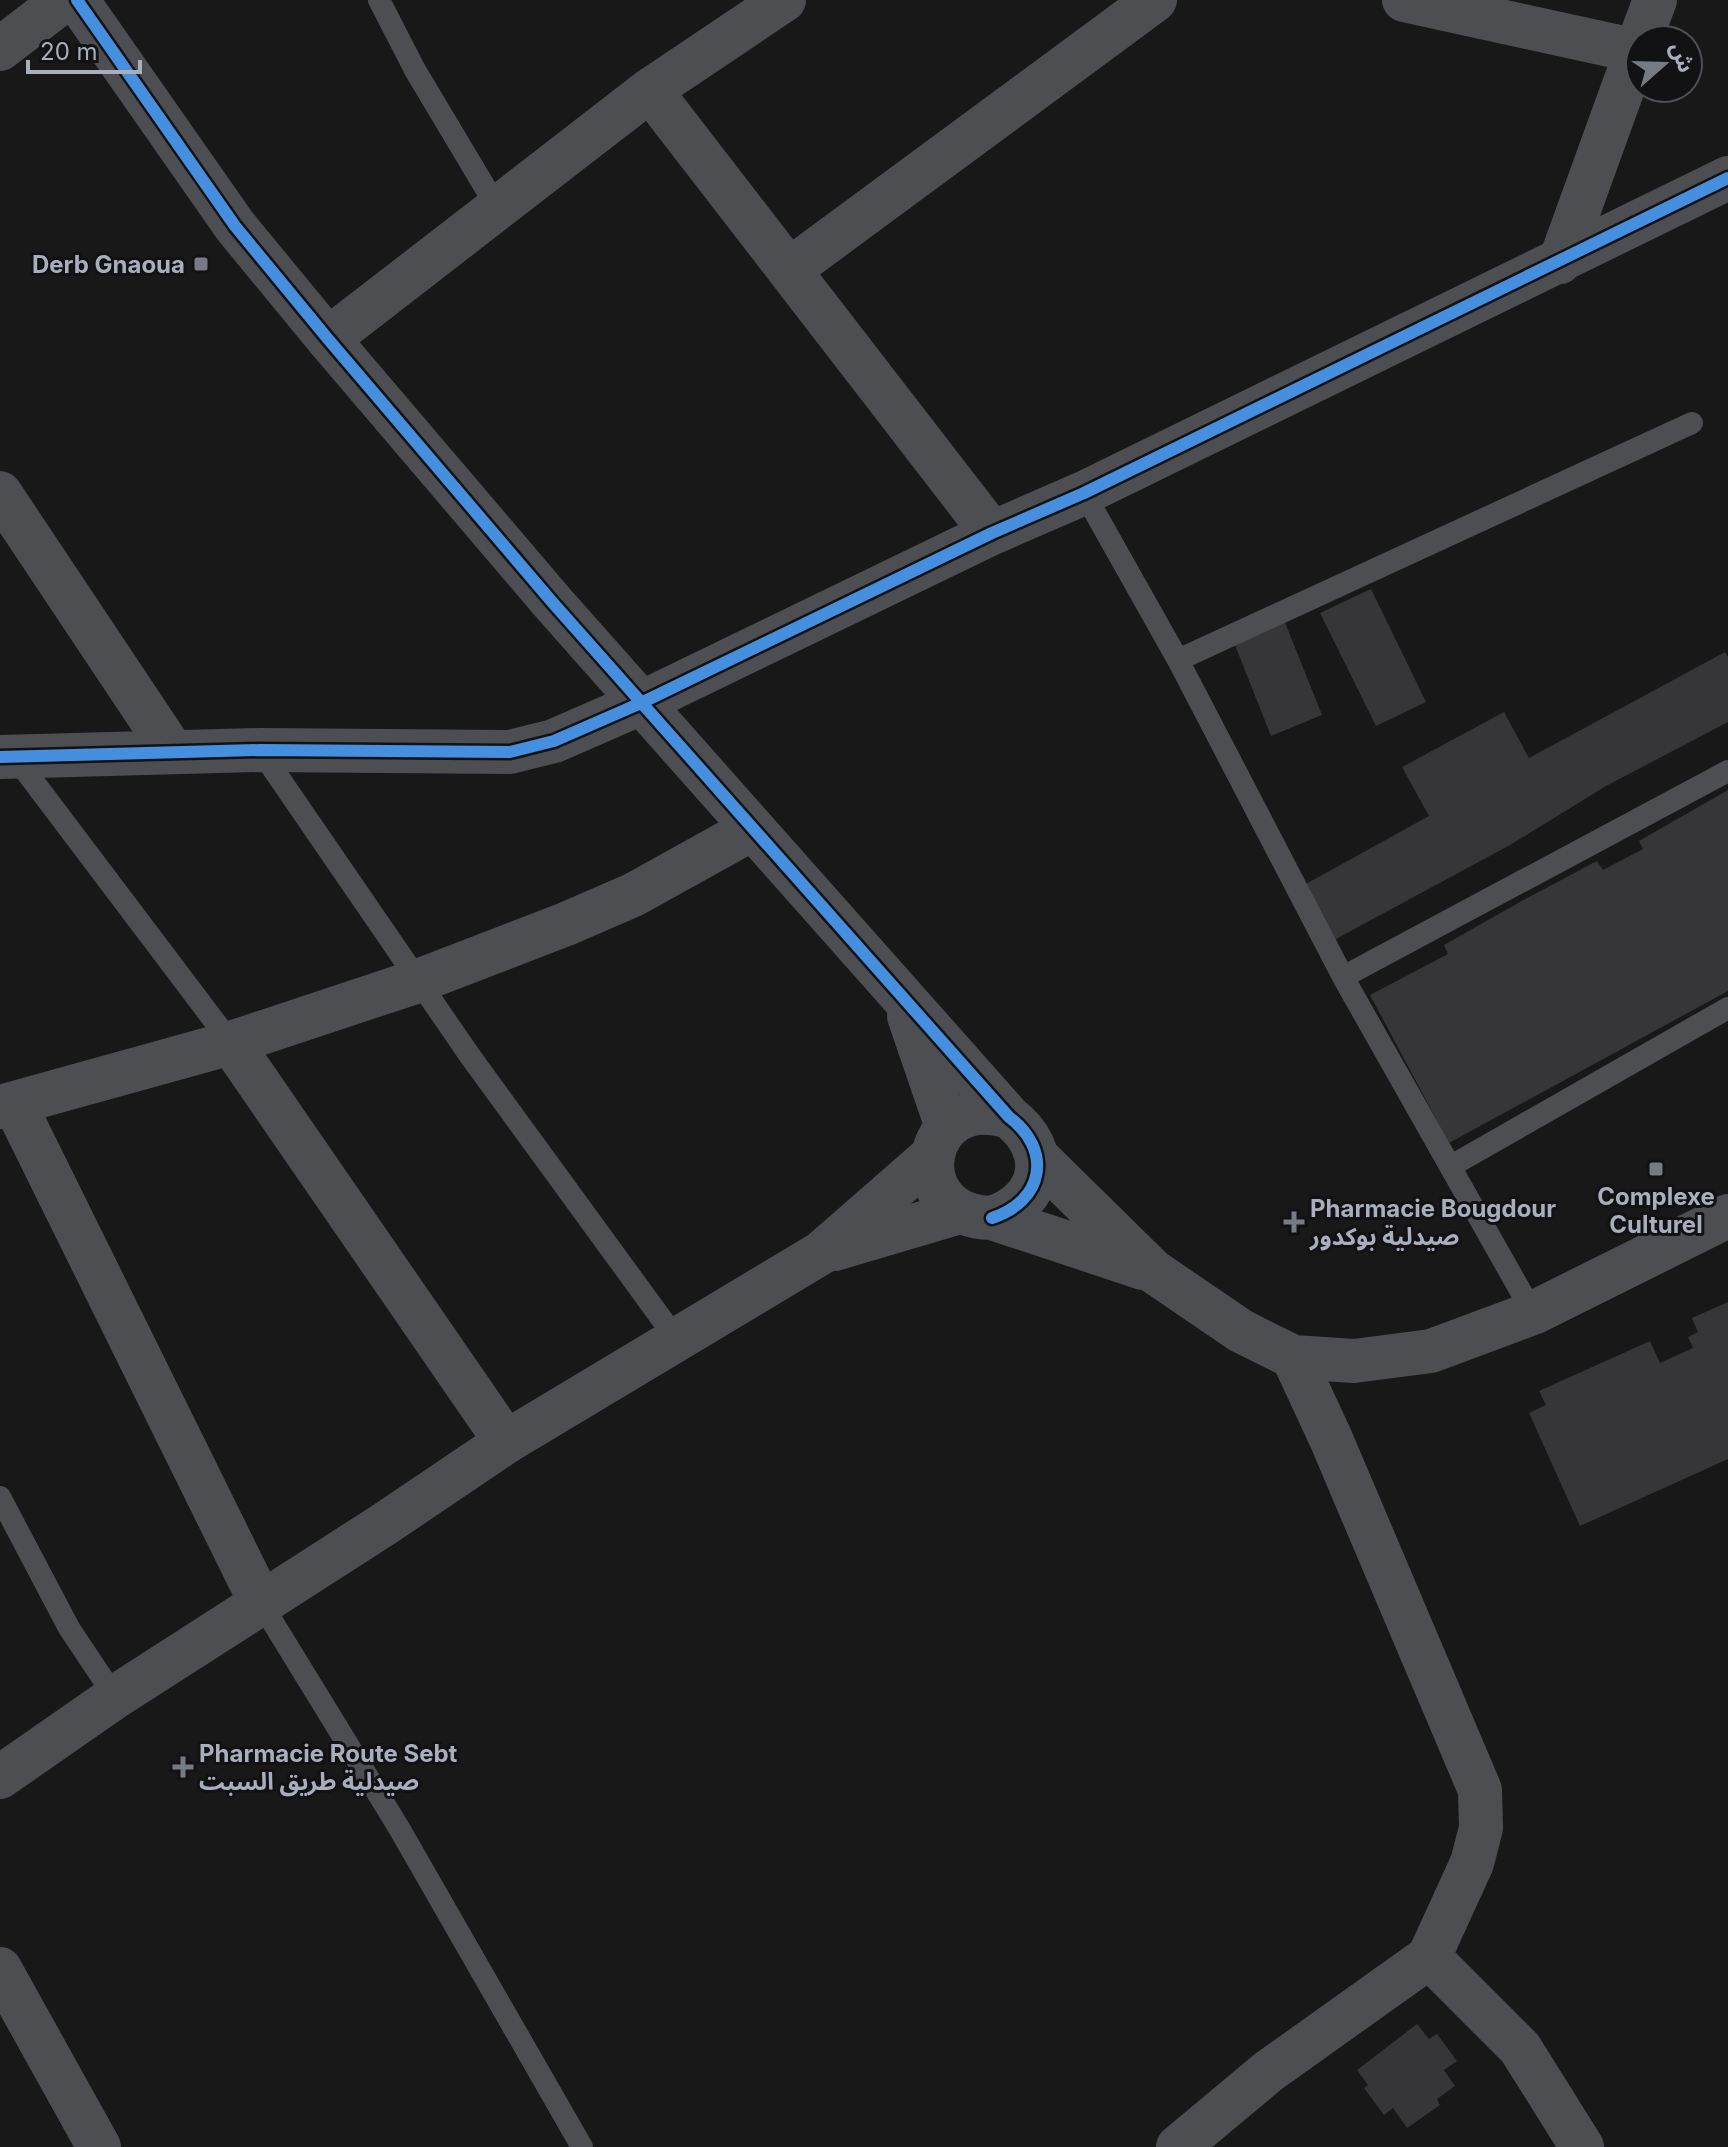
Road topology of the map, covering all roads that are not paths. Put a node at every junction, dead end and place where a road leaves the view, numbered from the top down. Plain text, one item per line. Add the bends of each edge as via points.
1 (64, 0) edge
2 (77, 0) edge
3 (379, 0) edge
4 (784, 0) edge
5 (1155, 0) edge
6 (1404, 0) edge
7 (1655, 0) edge
8 (1646, 24) edge
9 (1624, 41) edge
10 (0, 49) edge
11 (1624, 85) edge
12 (650, 90) junction
13 (1728, 178) edge
14 (498, 209) junction
15 (1560, 262) junction
16 (789, 270) junction
17 (328, 339) junction
18 (1692, 423) dead end
19 (0, 493) edge
20 (1084, 493) junction
21 (992, 533) junction
22 (1178, 660) junction
23 (641, 703) junction
24 (260, 750) junction
25 (172, 751) junction
26 (8, 757) edge
27 (1728, 771) edge
28 (752, 829) junction
29 (1343, 977) junction
30 (418, 981) junction
31 (904, 999) junction
32 (1728, 1008) edge
33 (231, 1043) junction
34 (8, 1106) edge
35 (1009, 1117) junction
36 (939, 1141) junction
37 (1037, 1157) junction
38 (1451, 1166) junction
39 (976, 1215) junction
40 (1728, 1216) edge
41 (821, 1253) junction
42 (1153, 1271) junction
43 (1533, 1313) junction
44 (677, 1340) junction
45 (1293, 1357) junction
46 (506, 1442) junction
47 (0, 1497) edge
48 (261, 1603) junction
49 (115, 1697) junction
50 (0, 1777) edge
51 (1429, 1957) junction
52 (0, 1969) edge
53 (99, 2147) edge
54 (582, 2147) edge
55 (1178, 2147) edge
56 (1582, 2147) edge

1 - 10 street
2 - 17 street via 235,226
3 - 14 lane
4 - 12 street
5 - 16 street
6 - 9 street
7 - 8 street
11 - 15 street
12 - 14 street
12 - 16 street
13 - 15 street
14 - 17 street
15 - 20 street
16 - 21 street
17 - 23 street
18 - 22 lane
19 - 25 street
20 - 21 street
20 - 22 lane
21 - 23 street
22 - 29 lane
23 - 24 street via 554,741 510,752
23 - 28 street
24 - 25 street
24 - 30 lane
25 - 26 street
26 - 33 lane
27 - 29 lane
28 - 30 street via 633,895
28 - 31 street
29 - 38 lane
30 - 33 street
30 - 44 lane
31 - 35 street
31 - 36 street
32 - 38 lane
33 - 34 street
33 - 46 street
34 - 48 street
35 - 36 street via 993,1112 960,1117
35 - 37 street via 1027,1134
36 - 39 street via 932,1173 937,1189 946,1202
36 - 41 street
37 - 39 street via 1037,1174 1027,1196 1008,1213
37 - 42 street
38 - 43 lane
39 - 41 street
39 - 42 street
40 - 43 street
41 - 44 street
42 - 45 street via 1241,1331
43 - 45 street via 1431,1351 1354,1361
44 - 46 street
45 - 51 street via 1480,1790 1481,1828 1472,1863
46 - 48 street
47 - 49 lane via 69,1628
48 - 49 street
48 - 54 lane via 399,1828
49 - 50 street
51 - 55 street via 1269,2071
51 - 56 street via 1520,2048
52 - 53 street

